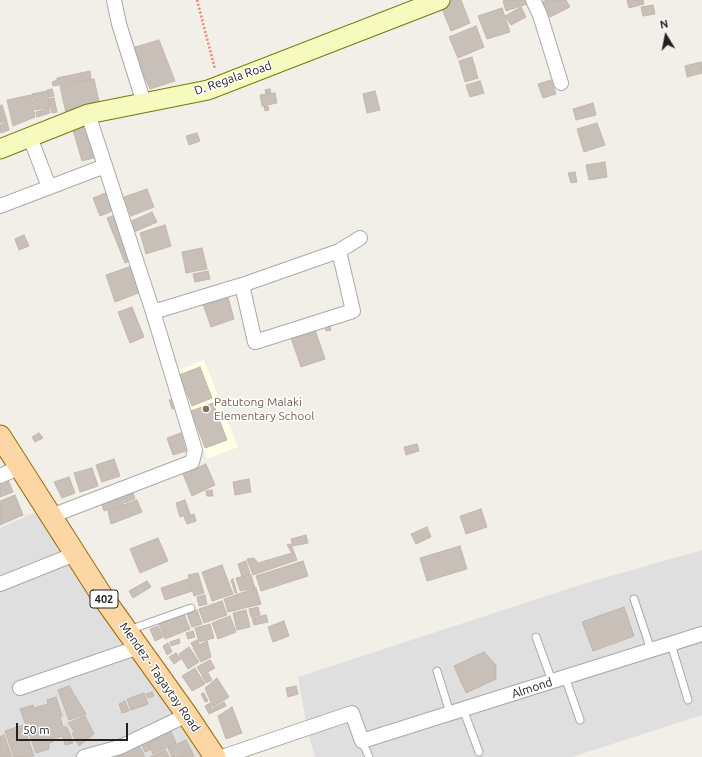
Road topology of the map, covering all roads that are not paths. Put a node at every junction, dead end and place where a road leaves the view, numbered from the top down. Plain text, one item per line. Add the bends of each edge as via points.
1 (114, 0) edge
2 (440, 0) edge
3 (533, 0) edge
4 (561, 82) dead end
5 (144, 103) junction
6 (88, 114) junction
7 (30, 137) junction
8 (0, 149) edge
9 (105, 166) junction
10 (49, 187) junction
11 (0, 206) edge
12 (360, 238) dead end
13 (339, 251) junction
14 (242, 285) junction
15 (153, 312) junction
16 (0, 436) edge
17 (20, 467) junction
18 (0, 476) edge
19 (51, 516) junction
20 (75, 554) junction
21 (0, 584) edge
22 (634, 599) dead end
23 (191, 608) dead end
24 (702, 634) edge
25 (536, 637) dead end
26 (133, 639) junction
27 (671, 644) junction
28 (651, 650) junction
29 (437, 671) dead end
30 (565, 677) junction
31 (552, 681) junction
32 (20, 688) dead end
33 (688, 700) dead end
34 (456, 711) junction
35 (187, 715) junction
36 (580, 720) dead end
37 (362, 741) junction
38 (479, 752) dead end
39 (84, 757) edge
40 (215, 757) edge
41 (222, 757) edge
42 (369, 757) edge

1 - 5 street
2 - 5 street, D. Regala Road via 208,90
3 - 4 street
5 - 6 street, D. Regala Road
6 - 7 street, D. Regala Road
6 - 9 street
7 - 8 street, D. Regala Road
7 - 10 street
9 - 10 street
9 - 15 street
10 - 11 street
12 - 13 street
13 - 14 street
13 - 14 street via 354,311 255,342
14 - 15 street
15 - 19 street via 196,450 192,462
16 - 17 main road, Mendez - Tagaytay Road / 402
17 - 18 street
17 - 19 main road, Mendez - Tagaytay Road / 402
19 - 20 main road, Mendez - Tagaytay Road / 402
20 - 21 street
20 - 26 main road, Mendez - Tagaytay Road / 402
22 - 28 lane
23 - 26 lane
24 - 27 street, Almond
25 - 31 lane
26 - 32 street
26 - 35 main road, Mendez - Tagaytay Road / 402
27 - 28 street, Almond
27 - 33 lane
28 - 30 street, Almond
29 - 34 lane
30 - 31 street, Almond
30 - 36 lane
31 - 34 street, Almond
34 - 37 street, Almond
34 - 38 lane
35 - 39 street via 120,747
35 - 40 main road, Mendez - Tagaytay Road / 402
37 - 41 street via 352,714
37 - 42 lane

